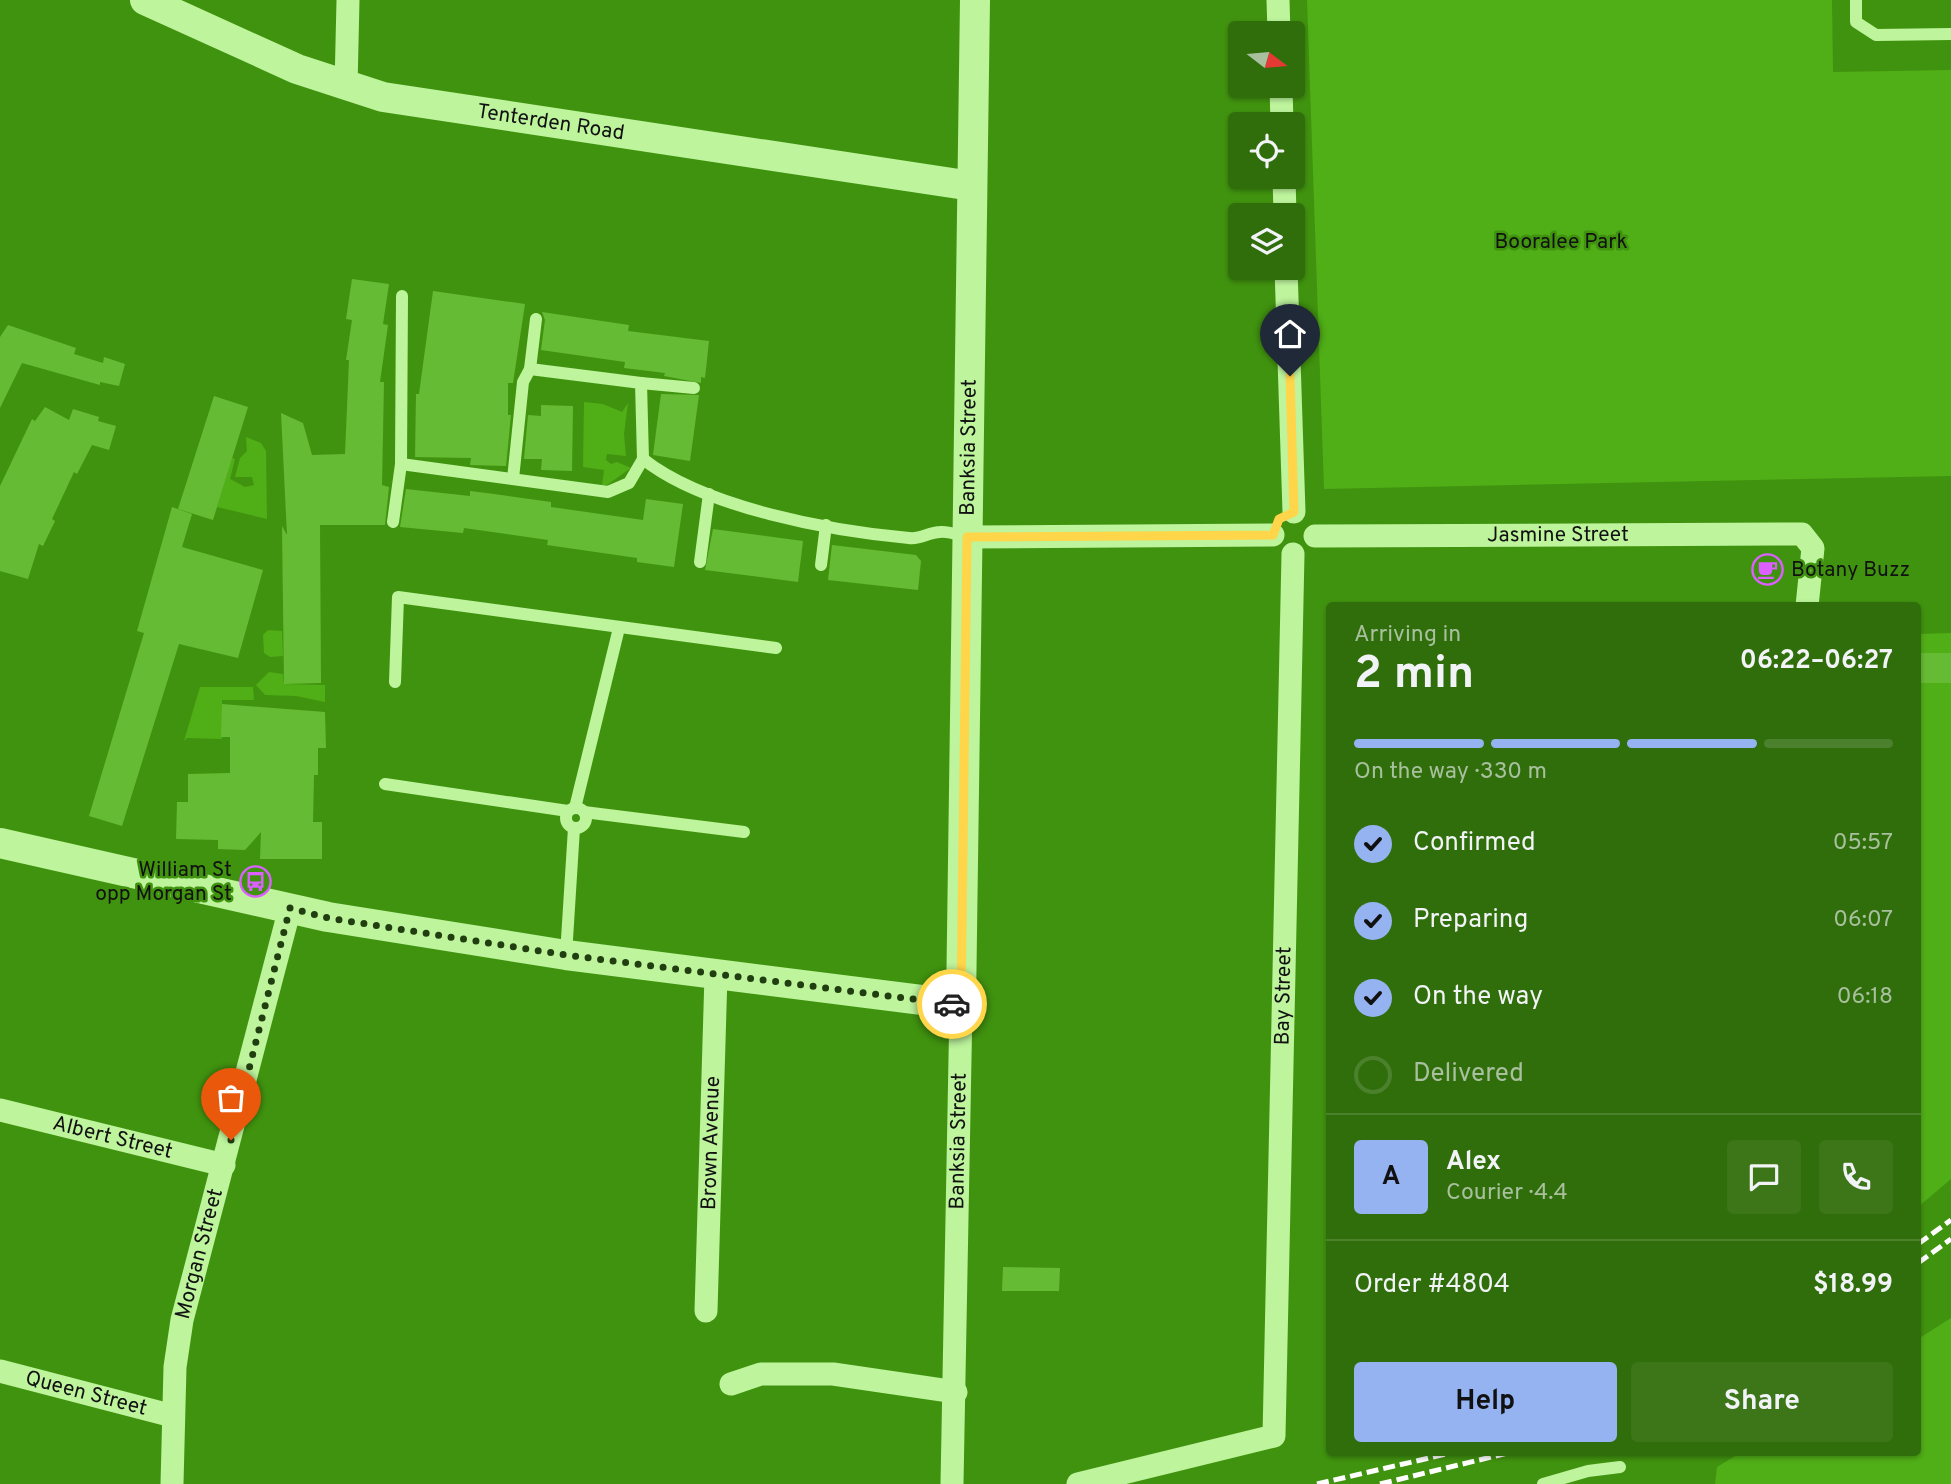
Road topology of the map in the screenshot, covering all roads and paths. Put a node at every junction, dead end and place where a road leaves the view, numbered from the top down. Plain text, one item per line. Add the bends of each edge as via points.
1 (145, 0) edge
2 (348, 0) edge
3 (975, 0) edge
4 (1278, 0) edge
5 (1856, 0) edge
6 (1279, 21) edge
7 (1951, 34) edge
8 (346, 86) junction
9 (972, 186) junction
10 (1286, 280) edge
11 (402, 296) dead end
12 (536, 319) dead end
13 (530, 369) junction
14 (641, 383) junction
15 (694, 388) dead end
16 (643, 459) junction
17 (401, 464) junction
18 (513, 479) junction
19 (709, 494) junction
20 (1294, 512) junction
21 (393, 522) dead end
22 (826, 525) junction
23 (1273, 535) junction
24 (1315, 536) junction
25 (967, 537) junction
26 (1293, 554) junction
27 (700, 562) dead end
28 (821, 565) dead end
29 (1807, 602) edge
30 (620, 628) junction
31 (776, 648) dead end
32 (395, 682) dead end
33 (386, 784) dead end
34 (576, 810) junction
35 (744, 832) dead end
36 (0, 843) edge
37 (290, 908) junction
38 (566, 955) junction
39 (716, 975) junction
40 (961, 1005) junction
41 (0, 1110) edge
42 (225, 1165) junction
43 (706, 1311) dead end
44 (0, 1371) edge
45 (731, 1384) dead end
46 (956, 1392) junction
47 (173, 1416) junction
48 (1620, 1467) dead end
49 (172, 1484) edge
50 (952, 1484) edge
51 (1078, 1484) edge
52 (1543, 1484) edge

1 - 8 street, Tenterden Road via 297,69
2 - 8 street
3 - 9 street, Banksia Street
4 - 6 street
5 - 7 lane via 1856,22 1871,33
8 - 9 street, Tenterden Road via 383,97
9 - 25 street, Banksia Street
10 - 20 street
11 - 17 lane
12 - 13 lane
13 - 14 lane
13 - 18 lane via 523,382
14 - 15 lane
14 - 16 lane
16 - 18 lane via 629,482 608,492
16 - 19 lane
17 - 18 lane
17 - 21 lane
19 - 22 lane via 790,520
19 - 27 lane
20 - 23 street via 1279,519
20 - 24 street via 1312,521
22 - 25 lane via 912,539 940,532
22 - 28 lane
23 - 25 street
23 - 26 street via 1279,548
24 - 26 street via 1307,549
24 - 29 street, Jasmine Street via 1802,534 1813,548
25 - 40 street, Banksia Street
26 - 51 street, Bay Street via 1274,1436
30 - 31 lane
30 - 32 lane via 398,597
30 - 34 lane
33 - 34 lane
34 - 35 lane
34 - 38 lane via 566,819 574,828
36 - 37 street
37 - 38 street
37 - 42 street, Morgan Street
38 - 39 street
39 - 40 street
39 - 43 street, Brown Avenue
40 - 46 street, Banksia Street
41 - 42 street, Albert Street
42 - 47 street, Morgan Street via 182,1320
44 - 47 street, Queen Street
45 - 46 street via 761,1374 833,1374
46 - 50 street, Banksia Street
47 - 49 street, Morgan Street
48 - 52 lane

